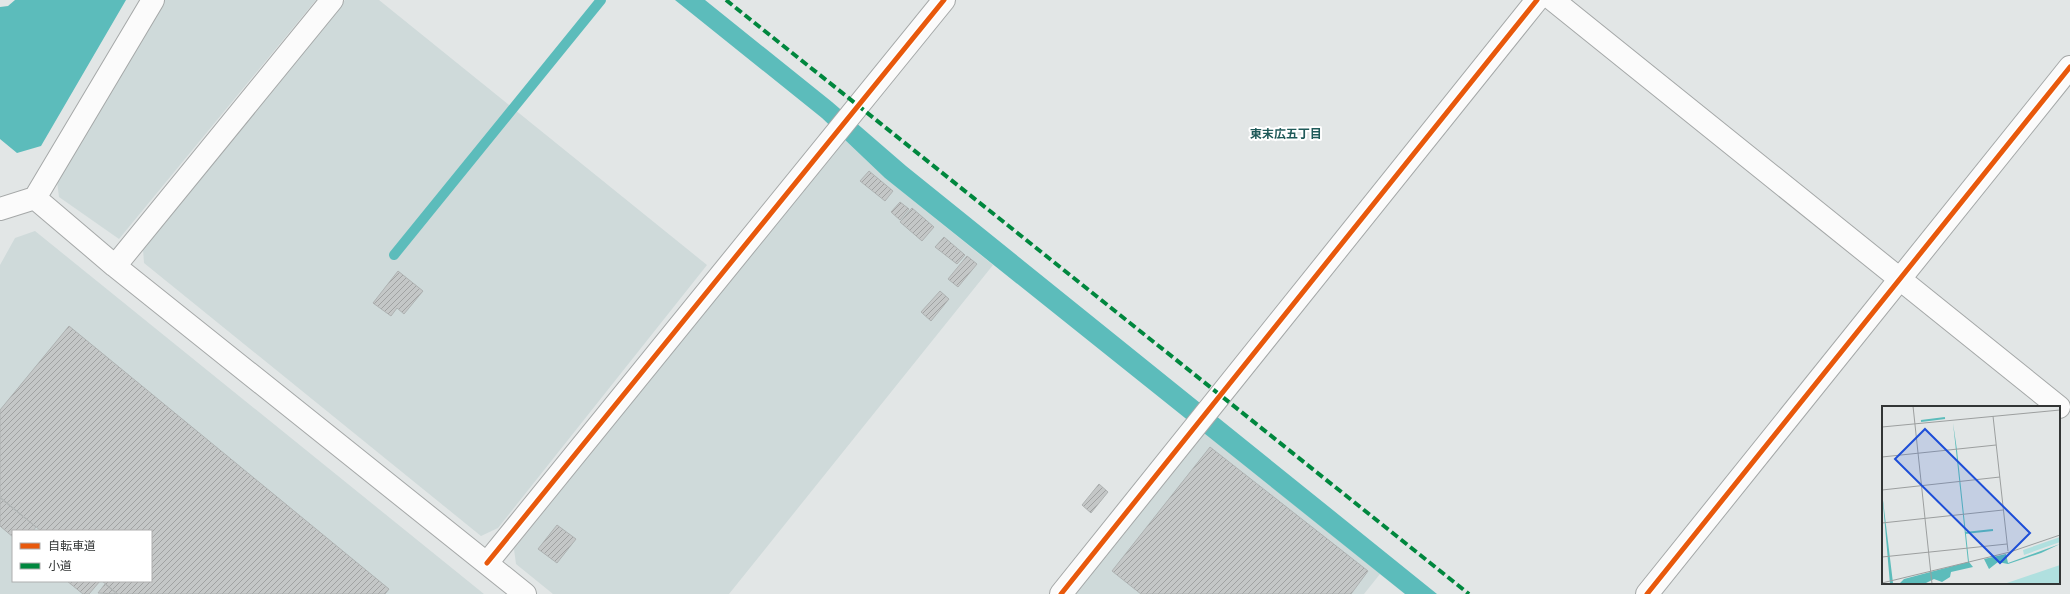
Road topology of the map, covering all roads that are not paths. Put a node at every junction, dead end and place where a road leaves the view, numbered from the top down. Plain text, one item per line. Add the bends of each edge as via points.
1 (153, 0) edge
2 (332, 0) edge
3 (944, 0) edge
4 (1537, 0) edge
5 (1553, 0) edge
6 (2070, 67) edge
7 (35, 198) junction
8 (0, 209) edge
9 (115, 266) junction
10 (1899, 279) junction
11 (2058, 406) edge
12 (2060, 408) edge
13 (2070, 416) edge
14 (487, 563) junction
15 (525, 594) edge
16 (1061, 594) edge
17 (1647, 594) edge

1 - 7 street
2 - 9 street
3 - 14 street
4 - 16 street
5 - 10 street
6 - 10 street
7 - 8 street
7 - 9 street
9 - 14 street
10 - 11 street
10 - 17 street
12 - 13 street
14 - 15 street

